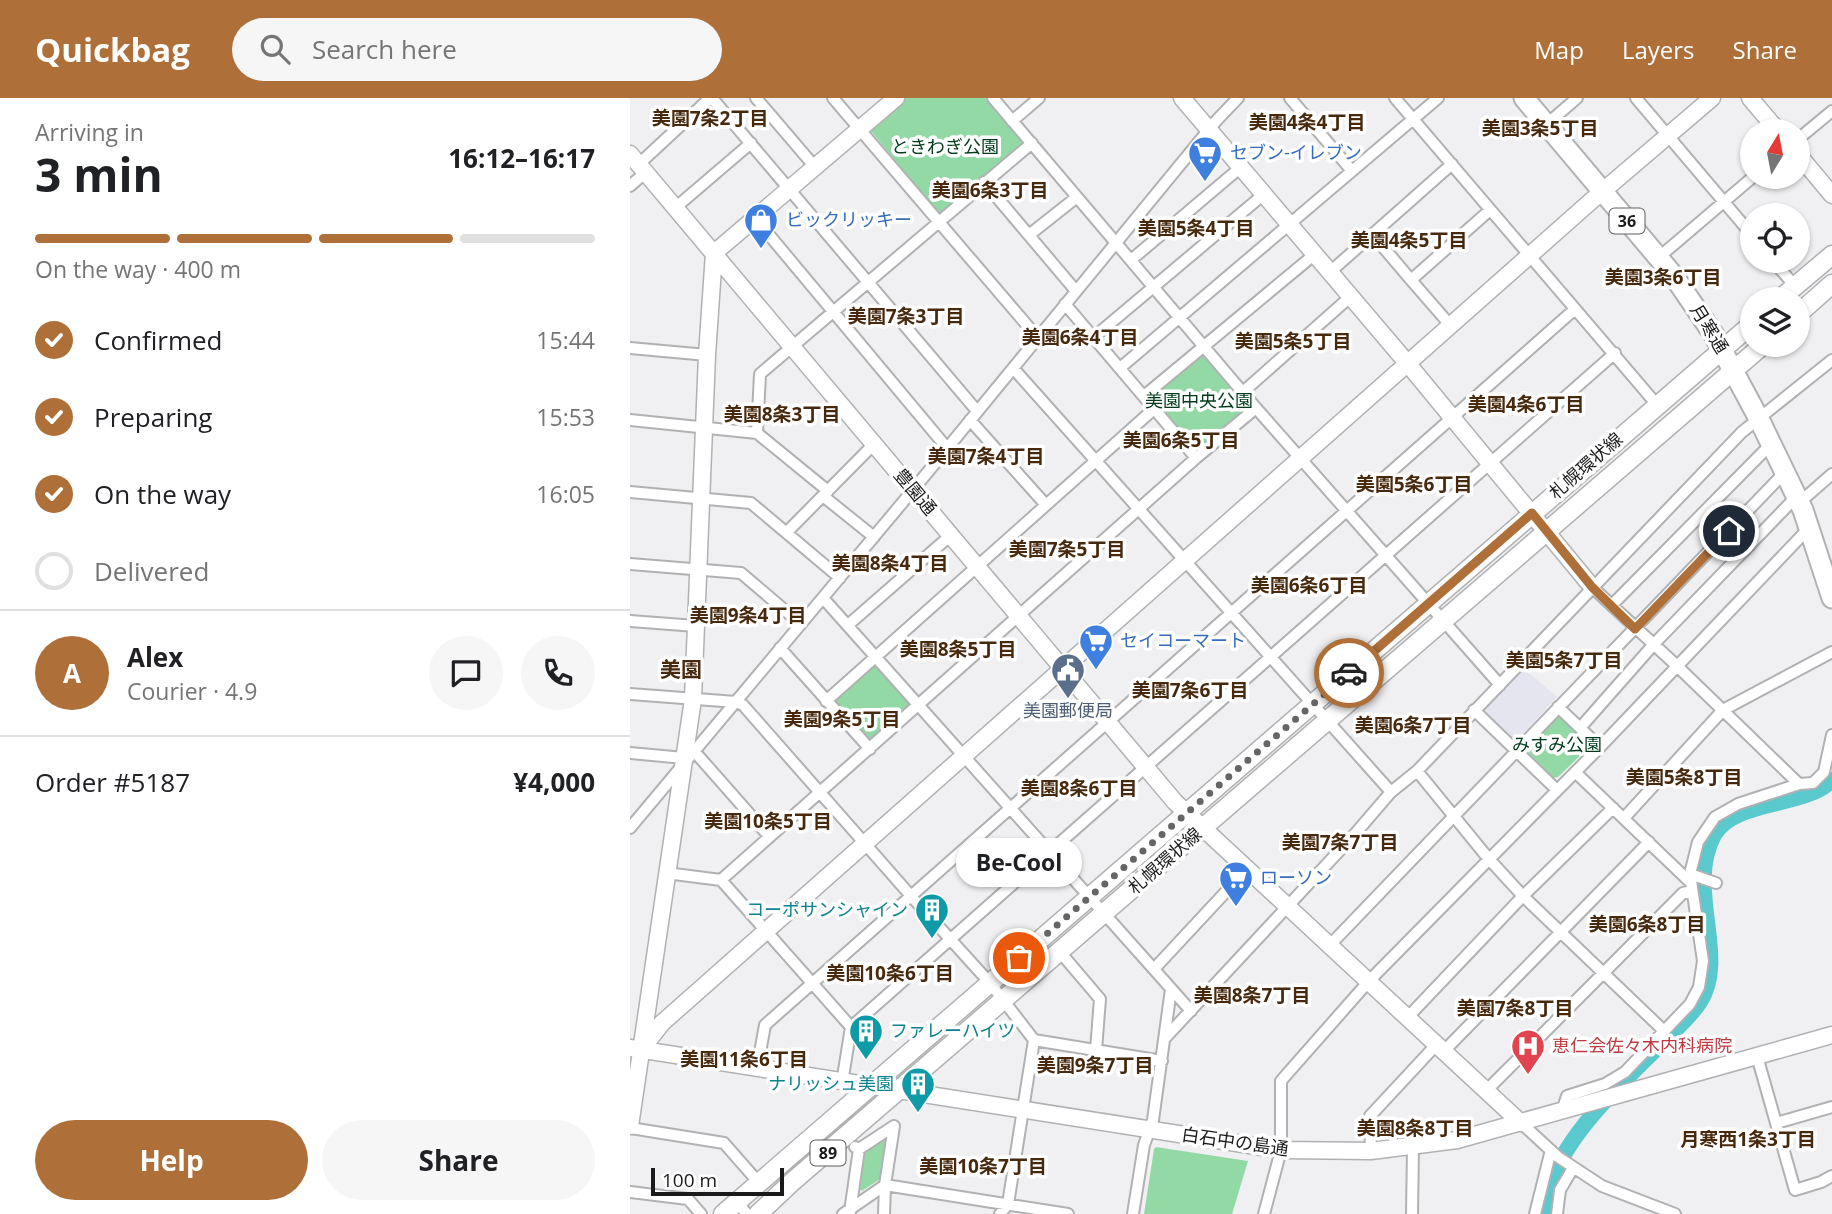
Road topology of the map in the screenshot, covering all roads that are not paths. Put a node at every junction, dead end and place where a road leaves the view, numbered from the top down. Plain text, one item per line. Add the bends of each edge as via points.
1 (711, 98) edge
2 (756, 98) edge
3 (833, 98) edge
4 (896, 98) edge
5 (993, 98) edge
6 (1039, 98) edge
7 (1182, 98) edge
8 (1238, 98) edge
9 (1290, 98) edge
10 (1395, 98) edge
11 (1438, 98) edge
12 (1524, 98) edge
13 (1577, 98) edge
14 (1636, 98) edge
15 (1712, 98) edge
16 (1750, 98) edge
17 (1832, 111) edge
18 (1413, 119) junction
19 (1768, 119) edge
20 (1012, 121) junction
21 (1547, 124) junction
22 (1810, 129) edge
23 (860, 130) junction
24 (1209, 130) junction
25 (1668, 135) junction
26 (751, 143) junction
27 (1032, 143) junction
28 (638, 163) edge
29 (1452, 164) junction
30 (815, 167) junction
31 (1241, 167) junction
32 (1810, 169) edge
33 (1352, 171) junction
34 (984, 183) junction
35 (630, 186) edge
36 (1740, 188) edge
37 (789, 190) junction
38 (1604, 190) junction
39 (1264, 194) junction
40 (1832, 195) edge
41 (1077, 197) junction
42 (1723, 202) junction
43 (675, 208) junction
44 (1490, 210) junction
45 (755, 218) junction
46 (1740, 221) edge
47 (939, 222) junction
48 (1289, 224) junction
49 (1372, 234) junction
50 (1029, 235) junction
51 (1116, 243) junction
52 (714, 253) junction
53 (1315, 254) junction
54 (1832, 255) edge
55 (1530, 256) junction
56 (1658, 258) junction
57 (1131, 260) junction
58 (1329, 272) junction
59 (1784, 273) edge
60 (1412, 280) junction
61 (868, 283) junction
62 (1832, 284) edge
63 (1795, 286) joint
64 (1153, 287) junction
65 (1076, 291) junction
66 (1350, 297) junction
67 (1810, 303) edge
68 (1065, 304) junction
69 (1575, 309) junction
70 (833, 313) junction
71 (1179, 317) junction
72 (1451, 326) junction
73 (1740, 334) edge
74 (1094, 337) junction
75 (1038, 338) junction
76 (1203, 346) junction
77 (792, 347) junction
78 (630, 348) edge
79 (1722, 350) junction
80 (1615, 353) junction
81 (707, 355) junction
82 (1749, 357) edge
83 (1832, 360) edge
84 (1408, 364) junction
85 (1013, 368) junction
86 (1120, 368) junction
87 (1734, 370) junction
88 (1243, 392) junction
89 (1144, 396) junction
90 (1658, 405) junction
91 (1154, 408) junction
92 (1256, 408) junction
93 (974, 415) junction
94 (1451, 417) junction
95 (1759, 419) junction
96 (630, 420) edge
97 (704, 427) junction
98 (757, 433) junction
99 (874, 444) junction
100 (1771, 444) junction
101 (947, 448) junction
102 (1196, 458) junction
103 (1300, 459) junction
104 (1096, 460) junction
105 (1489, 464) junction
106 (1785, 472) junction
107 (1832, 474) edge
108 (913, 490) junction
109 (630, 492) edge
110 (826, 493) junction
111 (701, 498) junction
112 (1798, 499) junction
113 (1046, 505) junction
114 (1139, 510) junction
115 (1346, 511) junction
116 (1532, 513) junction
117 (1810, 527) junction
118 (1546, 530) junction
119 (787, 532) junction
120 (951, 535) junction
121 (874, 537) junction
122 (1384, 555) junction
123 (1185, 561) junction
124 (630, 564) edge
125 (977, 567) junction
126 (698, 570) junction
127 (840, 578) junction
128 (1592, 587) junction
129 (1830, 587) edge
130 (823, 598) junction
131 (1428, 604) junction
132 (1612, 605) junction
133 (1231, 612) junction
134 (1020, 616) junction
135 (1443, 620) junction
136 (630, 621) edge
137 (801, 624) junction
138 (848, 625) junction
139 (696, 626) junction
140 (1635, 629) junction
141 (1654, 645) junction
142 (780, 648) junction
143 (1832, 652) edge
144 (876, 656) junction
145 (1270, 656) junction
146 (1676, 665) junction
147 (1063, 669) junction
148 (1500, 685) junction
149 (630, 694) edge
150 (693, 699) junction
151 (826, 701) junction
152 (736, 702) junction
153 (919, 705) junction
154 (1312, 705) junction
155 (1558, 707) junction
156 (1474, 710) junction
157 (1723, 710) junction
158 (1327, 721) junction
159 (1108, 722) junction
160 (1580, 728) junction
161 (1832, 735) edge
162 (1600, 747) junction
163 (870, 749) junction
164 (1517, 751) junction
165 (630, 753) edge
166 (965, 755) junction
167 (687, 759) junction
168 (1146, 767) junction
169 (1417, 771) junction
170 (1575, 772) junction
171 (1799, 785) junction
172 (1557, 790) junction
173 (821, 792) junction
174 (1391, 792) junction
175 (1010, 807) junction
176 (1613, 808) junction
177 (1186, 813) junction
178 (1455, 816) junction
179 (1624, 818) junction
180 (630, 828) edge
181 (1202, 829) junction
182 (769, 836) junction
183 (1649, 842) junction
184 (866, 844) junction
185 (1049, 852) junction
186 (1488, 858) junction
187 (1247, 869) junction
188 (666, 873) junction
189 (721, 880) junction
190 (1692, 881) junction
191 (1716, 883) dead end
192 (911, 896) junction
193 (1523, 896) junction
194 (1090, 897) junction
195 (1287, 906) junction
196 (1104, 914) junction
197 (766, 932) junction
198 (1561, 933) junction
199 (950, 940) junction
200 (1329, 946) junction
201 (1060, 953) junction
202 (1154, 970) junction
203 (1604, 973) junction
204 (1369, 981) junction
205 (990, 983) junction
206 (813, 984) junction
207 (1171, 989) junction
208 (1004, 999) junction
209 (1191, 1012) junction
210 (1406, 1018) junction
211 (851, 1027) junction
212 (1663, 1030) junction
213 (1832, 1035) edge
214 (1166, 1037) junction
215 (1034, 1040) junction
216 (636, 1049) edge
217 (1439, 1049) junction
218 (1096, 1050) junction
219 (1757, 1056) junction
220 (1162, 1061) junction
221 (757, 1069) junction
222 (842, 1083) junction
223 (870, 1087) junction
224 (1487, 1090) junction
225 (898, 1091) junction
226 (1022, 1108) junction
227 (1832, 1108) edge
228 (1562, 1111) junction
229 (1521, 1123) junction
230 (1776, 1123) junction
231 (630, 1127) edge
232 (1149, 1130) junction
233 (852, 1143) junction
234 (1413, 1147) junction
235 (1281, 1150) junction
236 (1371, 1151) junction
237 (1555, 1154) junction
238 (1571, 1166) junction
239 (1832, 1176) edge
240 (759, 1183) junction
241 (885, 1185) junction
242 (630, 1192) edge
243 (1008, 1204) junction
244 (742, 1208) edge
245 (848, 1212) edge
246 (701, 1214) edge
247 (723, 1214) edge
248 (758, 1214) edge
249 (884, 1214) edge
250 (1000, 1214) edge
251 (1068, 1214) edge
252 (1133, 1214) edge
253 (1264, 1214) edge
254 (1412, 1214) edge
255 (1535, 1214) edge
256 (1557, 1214) edge
257 (1675, 1214) edge

1 - 26 street
1 - 28 street
2 - 30 street
3 - 23 street
4 - 23 street
5 - 20 street
6 - 20 street
7 - 24 street
8 - 24 street
9 - 33 street
10 - 18 street
11 - 18 street
12 - 21 highway, 月寒通 / 36
13 - 21 street
14 - 25 street
15 - 25 street
16 - 19 street
17 - 22 street
18 - 29 street
18 - 33 street
20 - 27 street
21 - 38 highway, 月寒通 / 36
23 - 30 street
23 - 47 street
24 - 31 street
24 - 51 street
25 - 38 street
25 - 42 street
26 - 37 street
26 - 43 street
27 - 34 street
27 - 41 street
28 - 35 street
28 - 43 street, 豊園通
29 - 44 street
29 - 49 street
30 - 37 street
31 - 39 street
31 - 57 street
32 - 40 street
33 - 48 street
34 - 47 street
34 - 50 street
36 - 42 street
37 - 45 street
37 - 61 street
38 - 55 street
38 - 56 highway, 月寒通 / 36
39 - 48 street
39 - 64 street
41 - 50 street
41 - 51 street
42 - 46 street
42 - 56 street
43 - 52 street, 豊園通
44 - 55 street
44 - 60 street
45 - 52 street
45 - 70 street
47 - 61 street
47 - 75 street
48 - 53 street
48 - 71 street
49 - 58 street
49 - 60 street
50 - 65 street
51 - 57 street
51 - 65 street
52 - 77 street, 豊園通
52 - 81 street
53 - 58 street
53 - 76 street
54 - 63 main road
55 - 69 street
55 - 72 street
56 - 79 highway, 月寒通 / 36
57 - 64 street
58 - 66 street
59 - 63 street
60 - 72 street
61 - 70 street
61 - 93 street
62 - 67 main road
64 - 71 street
64 - 74 street
65 - 68 street
66 - 84 street
66 - 88 street
68 - 74 street
68 - 75 street
69 - 80 street
69 - 94 street
70 - 77 street
70 - 101 street
71 - 76 street
71 - 86 street
72 - 84 street
73 - 79 main road, 札幌環状線 / 89
74 - 86 street
75 - 85 street
76 - 88 street
76 - 89 street
77 - 98 street via 760,374
77 - 99 street, 豊園通
78 - 81 street
79 - 87 highway, 月寒通 / 36
79 - 90 main road, 札幌環状線 / 89
80 - 90 street
80 - 105 street
81 - 97 street
82 - 87 main road, 札幌環状線 / 89
83 - 95 street
84 - 94 street
84 - 103 street
85 - 93 street
85 - 104 street
86 - 89 street
87 - 95 highway, 月寒通 / 36
87 - 118 main road, 札幌環状線 / 89
88 - 92 street
89 - 91 street
90 - 116 main road, 札幌環状線 / 89
91 - 102 street
91 - 104 street
92 - 102 street
92 - 103 street
93 - 101 street
93 - 113 street
94 - 105 street
94 - 115 street
95 - 100 highway, 月寒通 / 36
95 - 128 street
96 - 97 street
97 - 98 street
97 - 111 street
98 - 110 street
99 - 108 street, 豊園通
99 - 110 street
100 - 106 highway, 月寒通 / 36
100 - 132 street
101 - 108 street
102 - 114 street
103 - 115 street
103 - 123 street
104 - 113 street
104 - 114 street
105 - 116 street
105 - 122 street
106 - 112 highway, 月寒通 / 36
106 - 140 street
107 - 112 street
108 - 120 street, 豊園通
108 - 121 street
109 - 111 street
110 - 119 street
110 - 121 street
111 - 119 street via 751,503
111 - 126 street
112 - 117 highway, 月寒通 / 36
112 - 141 street
113 - 125 street
114 - 123 street
114 - 134 street
115 - 122 street
115 - 133 street
116 - 118 street
116 - 131 main road, 札幌環状線 / 89
117 - 129 highway, 月寒通 / 36
117 - 146 street
118 - 128 street
118 - 135 main road, 札幌環状線 / 89
119 - 127 street
120 - 125 street, 豊園通
120 - 138 street
121 - 127 street
122 - 131 street
122 - 145 street
123 - 133 street
123 - 147 street
124 - 126 street
125 - 134 street, 豊園通
125 - 144 street
126 - 137 street via 741,573
126 - 139 street
127 - 130 street
128 - 132 street
128 - 148 street
130 - 137 street
130 - 138 street
131 - 135 street
131 - 154 main road, 札幌環状線 / 89
132 - 140 street
133 - 145 street
133 - 159 street
134 - 147 street, 豊園通
134 - 153 street
135 - 148 street
135 - 158 main road, 札幌環状線 / 89
136 - 139 street
137 - 142 street
138 - 144 street
139 - 150 street
140 - 141 street
140 - 155 street
141 - 146 street
141 - 160 street
142 - 151 street
142 - 152 street
143 - 157 street
144 - 151 street
144 - 153 street
145 - 154 street
145 - 168 street
146 - 157 street
146 - 162 street
147 - 159 street, 豊園通
147 - 166 street
148 - 156 street
149 - 150 street
150 - 152 street
150 - 167 street
151 - 163 street
152 - 167 street
152 - 173 street
153 - 163 street
153 - 166 street
154 - 158 street
154 - 177 main road, 札幌環状線 / 89
155 - 160 street
155 - 164 street
156 - 164 street
156 - 169 street
157 - 171 street
157 - 179 street
158 - 174 street
158 - 181 main road, 札幌環状線 / 89
159 - 168 street, 豊園通
159 - 175 street
160 - 162 street
161 - 171 street via 1824,772 1812,783
162 - 170 street
163 - 173 street
164 - 172 street
164 - 178 street
165 - 167 street
166 - 175 street
166 - 184 street
167 - 180 street
167 - 182 street
167 - 188 street
168 - 177 street, 豊園通
168 - 185 street
169 - 174 street
169 - 178 street
170 - 172 street
170 - 176 street
171 - 190 street via 1738,804 1716,817 1698,842
172 - 186 street
173 - 182 street
173 - 184 street
174 - 195 street
175 - 185 street
175 - 192 street
176 - 179 street
176 - 193 street
177 - 181 street, 豊園通
177 - 194 main road, 札幌環状線 / 89
178 - 186 street
178 - 200 street
179 - 183 street
181 - 187 street, 豊園通
181 - 196 main road, 札幌環状線 / 89
182 - 189 street
183 - 190 street
183 - 198 street
184 - 192 street
184 - 197 street
185 - 194 street
185 - 199 street
186 - 193 street
186 - 204 street
187 - 195 street, 豊園通
187 - 202 street
188 - 189 street
188 - 216 street
189 - 197 street
190 - 191 street
190 - 203 street
190 - 212 street via 1703,961 1699,987 1690,1004
192 - 199 street
192 - 206 street
193 - 198 street
193 - 210 street
194 - 196 street
194 - 205 main road, 札幌環状線 / 89
195 - 200 street, 豊園通
195 - 209 street
196 - 201 main road, 札幌環状線 / 89
196 - 202 street
197 - 206 street
197 - 216 street
198 - 203 street
198 - 217 street
199 - 205 street
199 - 211 street
200 - 204 street, 豊園通
201 - 208 main road, 札幌環状線 / 89
201 - 218 street via 1100,999
202 - 207 street
203 - 212 street
203 - 224 street
204 - 210 street, 豊園通
204 - 235 street via 1281,1080
205 - 208 street
205 - 223 main road, 札幌環状線 / 89
206 - 211 street
206 - 221 street via 765,1025
207 - 209 street
207 - 214 street
208 - 215 street
208 - 225 main road, 札幌環状線 / 89
209 - 214 street
210 - 217 street, 豊園通
211 - 222 street
212 - 228 street via 1625,1072 1567,1096
213 - 219 street, 白石中の島通
214 - 220 street
215 - 218 street
215 - 226 street
216 - 221 street, 白石中の島通
216 - 231 street
217 - 224 street, 豊園通
217 - 236 street via 1370,1116
218 - 220 street
219 - 228 street, 白石中の島通
219 - 230 street
220 - 232 street
221 - 222 street, 白石中の島通
222 - 223 street, 白石中の島通
223 - 225 street, 白石中の島通
223 - 240 main road, 札幌環状線 / 89
224 - 229 street, 豊園通
225 - 226 street, 白石中の島通
225 - 233 main road, 札幌環状線 / 89
226 - 232 street, 白石中の島通
226 - 243 street
227 - 230 street
228 - 229 street, 白石中の島通
229 - 234 street, 白石中の島通
229 - 237 street
230 - 239 street via 1795,1190
231 - 240 street via 724,1143
232 - 235 street, 白石中の島通
232 - 252 street
233 - 241 street via 894,1126
233 - 245 street
233 - 248 main road, 札幌環状線 / 89 via 792,1182
234 - 236 street, 白石中の島通
234 - 254 street
235 - 236 street, 白石中の島通
235 - 253 street
237 - 238 street
237 - 255 street
238 - 256 street via 1560,1190
238 - 257 street via 1602,1186
240 - 244 main road, 札幌環状線 / 89
241 - 243 street
241 - 245 street
241 - 249 street
242 - 246 street via 688,1199
243 - 250 street
243 - 251 street
244 - 247 main road, 札幌環状線 / 89

